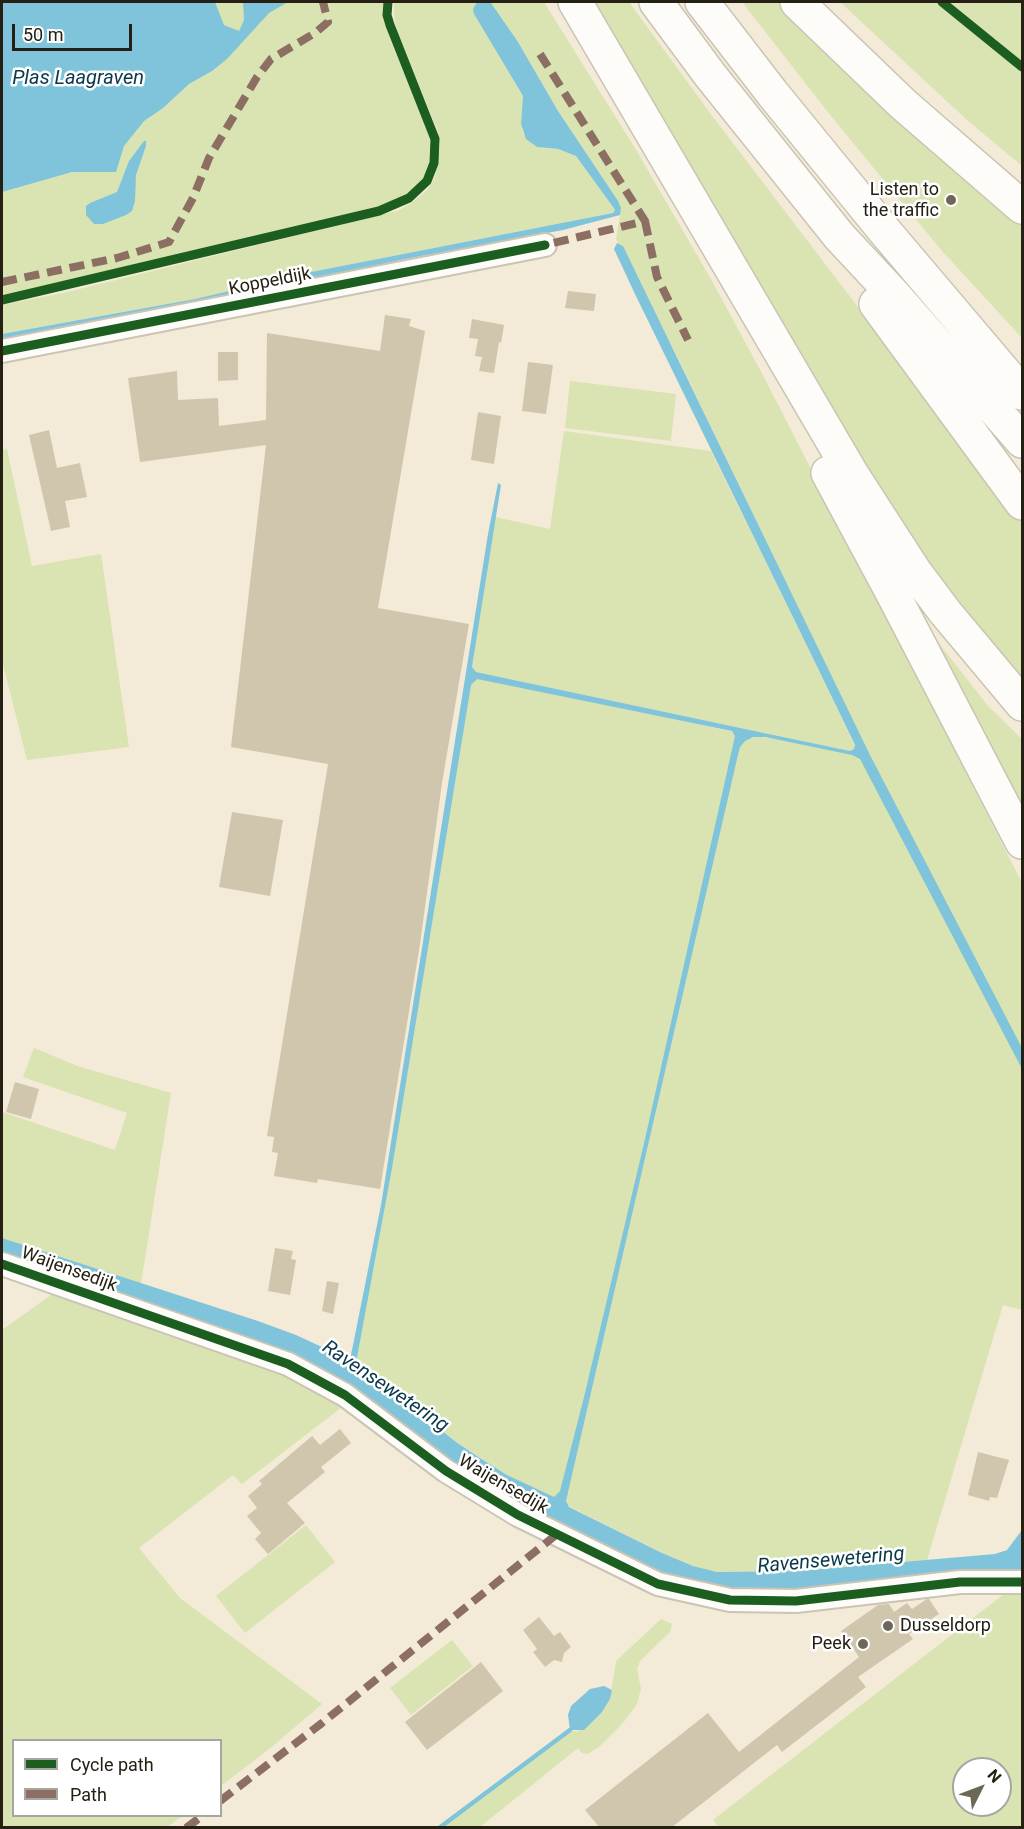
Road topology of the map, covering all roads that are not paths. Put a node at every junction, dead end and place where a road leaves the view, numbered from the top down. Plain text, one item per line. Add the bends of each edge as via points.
1 (575, 2) edge
2 (656, 2) edge
3 (702, 2) edge
4 (797, 2) edge
5 (1023, 207) edge
6 (839, 236) junction
7 (545, 245) dead end
8 (957, 316) junction
9 (2, 351) edge
10 (780, 352) junction
11 (1023, 372) edge
12 (1023, 393) edge
13 (1023, 441) edge
14 (1023, 503) edge
15 (1023, 704) edge
16 (1023, 842) edge
17 (2, 1264) edge
18 (1023, 1582) edge

1 - 10 highway
2 - 6 highway
3 - 8 highway via 808,138
4 - 5 highway via 903,104
6 - 13 highway
6 - 14 highway via 879,308
7 - 9 street, Koppeldijk
8 - 11 highway
8 - 12 highway
10 - 15 highway via 915,572
10 - 16 highway via 779,384
17 - 18 street, Waijensedijk via 288,1364 345,1395 446,1471 518,1515 658,1584 730,1600 796,1601 960,1582

